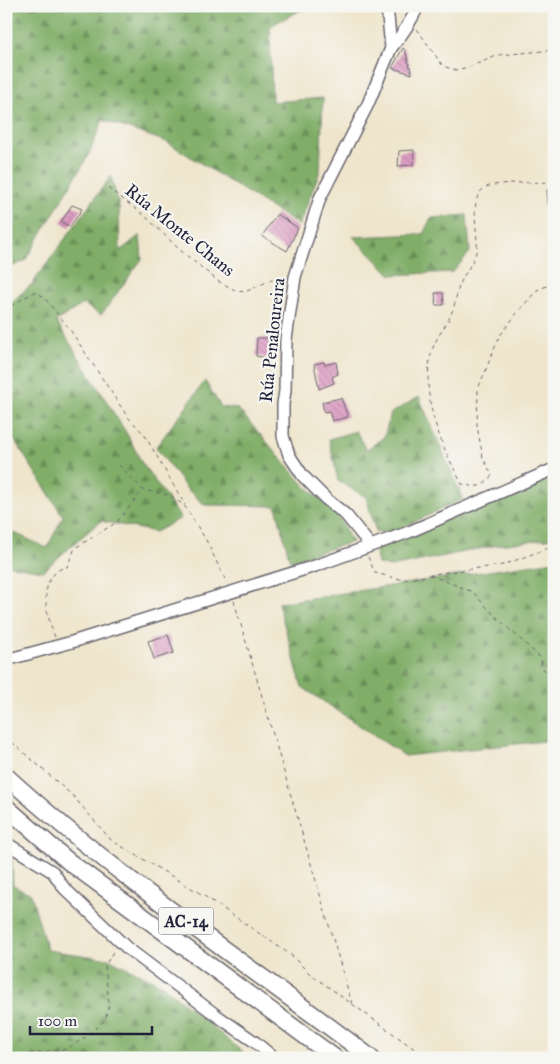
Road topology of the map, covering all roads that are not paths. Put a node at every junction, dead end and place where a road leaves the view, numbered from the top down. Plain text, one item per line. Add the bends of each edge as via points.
1 (387, 6) edge
2 (418, 6) edge
3 (390, 48) junction
4 (554, 469) edge
5 (367, 547) junction
6 (6, 660) edge
7 (6, 776) edge
8 (6, 807) edge
9 (6, 843) edge
10 (274, 1058) edge
11 (335, 1058) edge
12 (371, 1058) edge

1 - 3 street, Rúa Penaloureira
2 - 3 street
3 - 5 street, Rúa Penaloureira via 368,104 320,198 305,240 294,284 286,340 283,404 285,446 303,476 346,515
4 - 5 street
5 - 6 street via 232,592
7 - 12 highway, AC-14 via 132,881
8 - 11 highway, AC-14 via 68,860
9 - 10 street via 53,872 64,888 118,940

